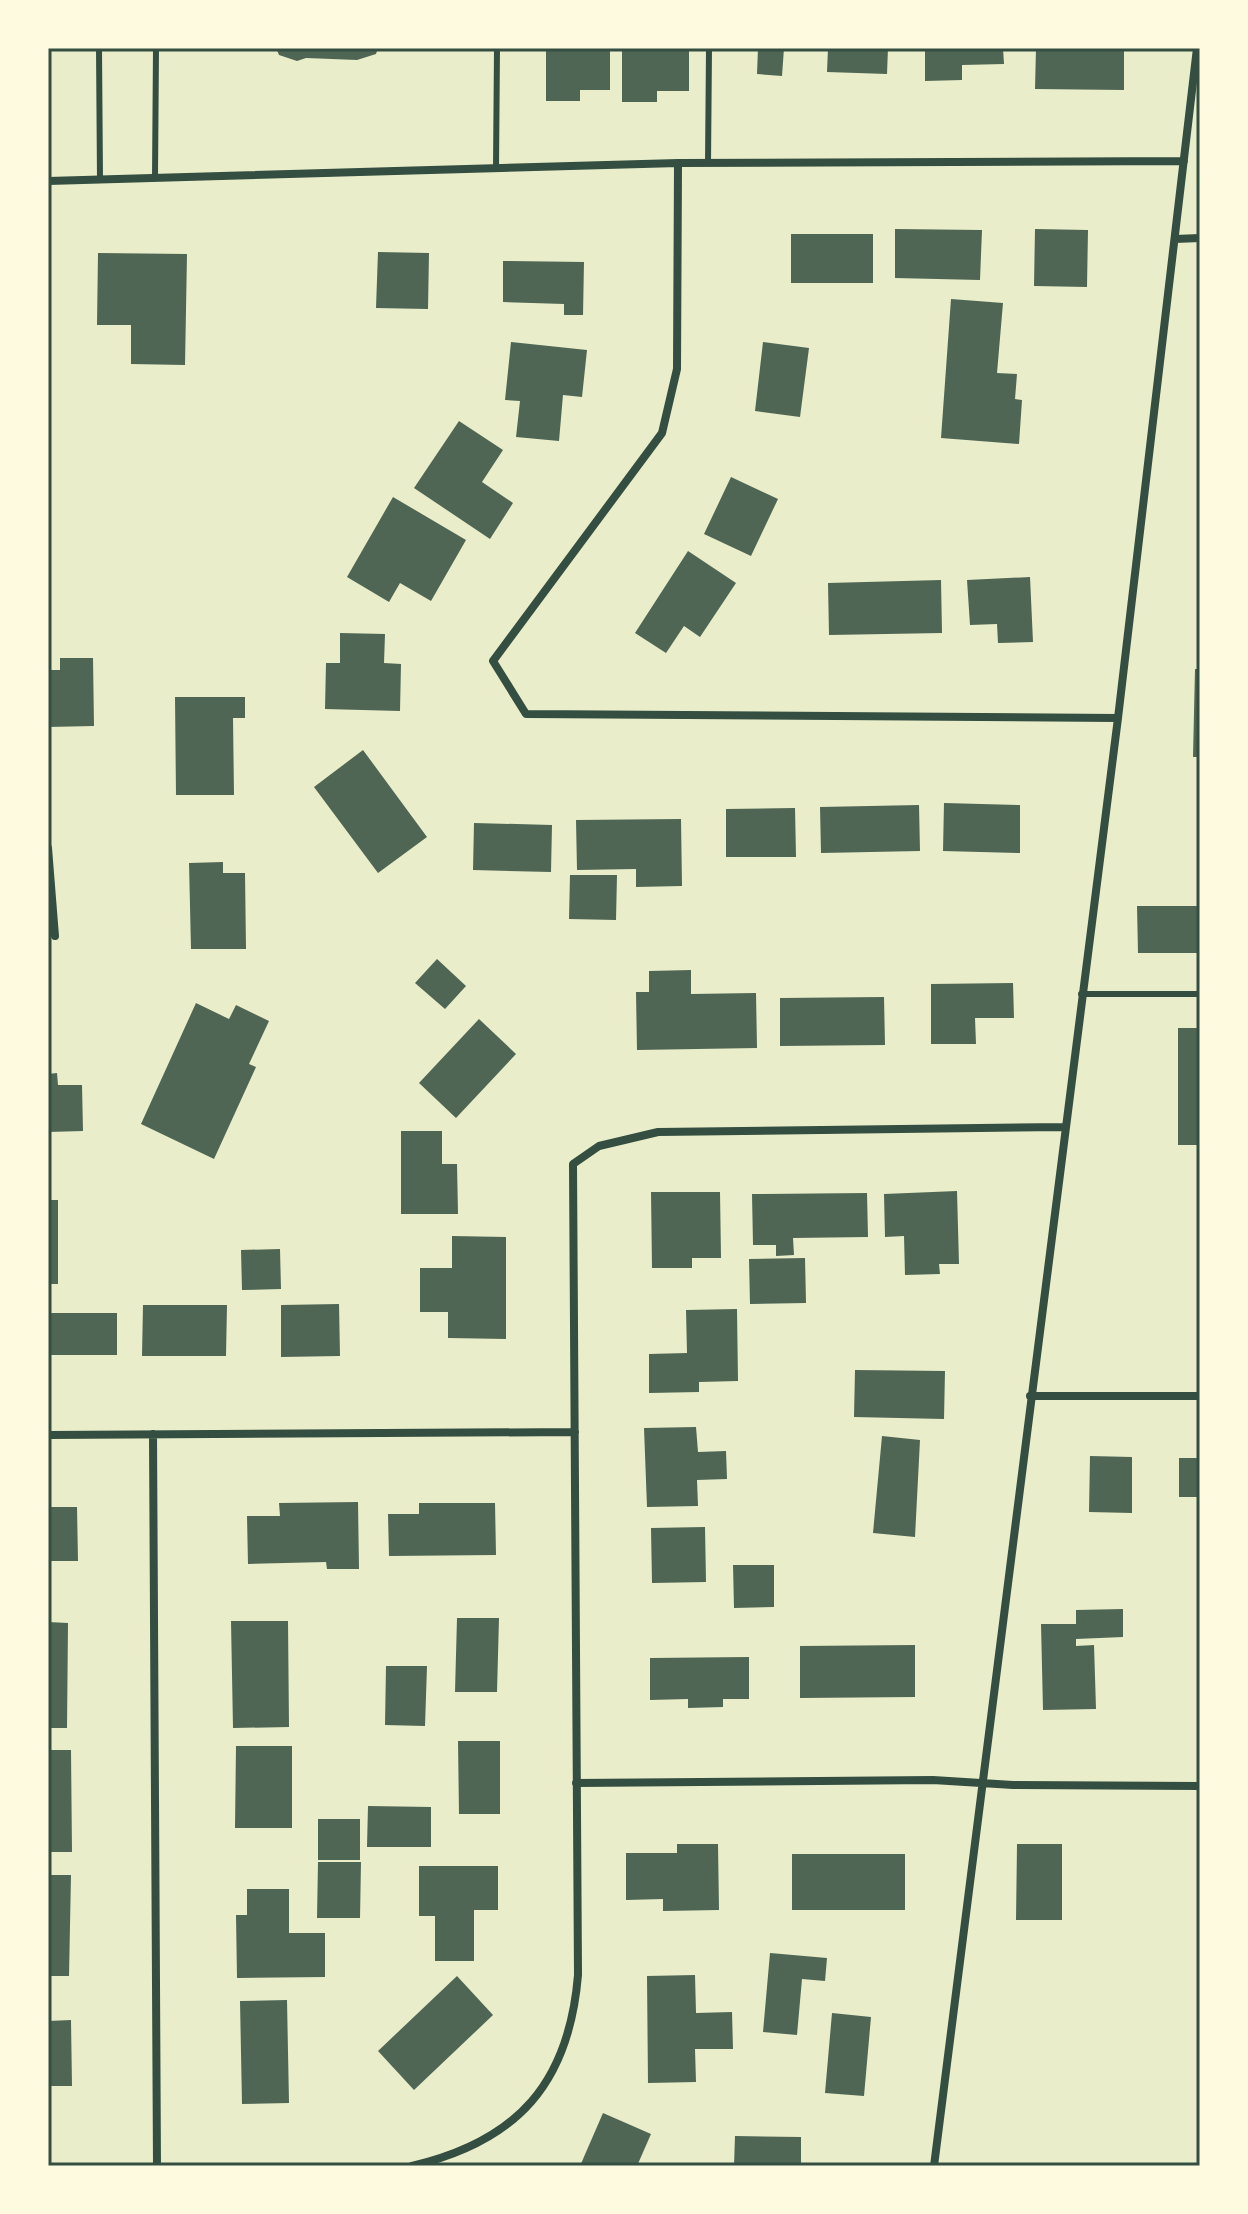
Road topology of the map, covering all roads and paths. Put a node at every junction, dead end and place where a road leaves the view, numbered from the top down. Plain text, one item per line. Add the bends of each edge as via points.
1 (99, 48) edge
2 (156, 48) edge
3 (497, 48) edge
4 (709, 48) edge
5 (1197, 48) edge
6 (1184, 161) junction
7 (678, 163) junction
8 (708, 163) junction
9 (496, 168) junction
10 (155, 178) junction
11 (100, 180) junction
12 (48, 181) edge
13 (1200, 238) edge
14 (1175, 239) junction
15 (1118, 718) junction
16 (48, 848) edge
17 (55, 936) dead end
18 (1081, 994) junction
19 (1200, 994) edge
20 (1063, 1127) junction
21 (1030, 1396) junction
22 (1200, 1396) edge
23 (575, 1432) junction
24 (153, 1434) junction
25 (48, 1435) edge
26 (576, 1783) junction
27 (982, 1783) junction
28 (1200, 1786) edge
29 (157, 2166) edge
30 (412, 2166) edge
31 (934, 2166) edge

1 - 11 lane
2 - 10 lane
3 - 9 lane
4 - 8 lane
5 - 6 street
6 - 8 street
6 - 14 street
7 - 8 street
7 - 9 street
7 - 15 street via 677,369 662,433 493,661 526,714
9 - 10 street
10 - 11 street
11 - 12 street
13 - 14 street
14 - 15 street
15 - 18 street
16 - 17 street
18 - 19 lane
18 - 20 street
20 - 21 street
20 - 23 street via 685,1131 599,1146 573,1164
21 - 22 street
21 - 27 street
23 - 24 street
23 - 26 street
24 - 25 street
24 - 29 street
26 - 27 street
26 - 30 street via 578,1975 575,2014 563,2053 543,2088 516,2119 483,2142
27 - 28 street
27 - 31 street

